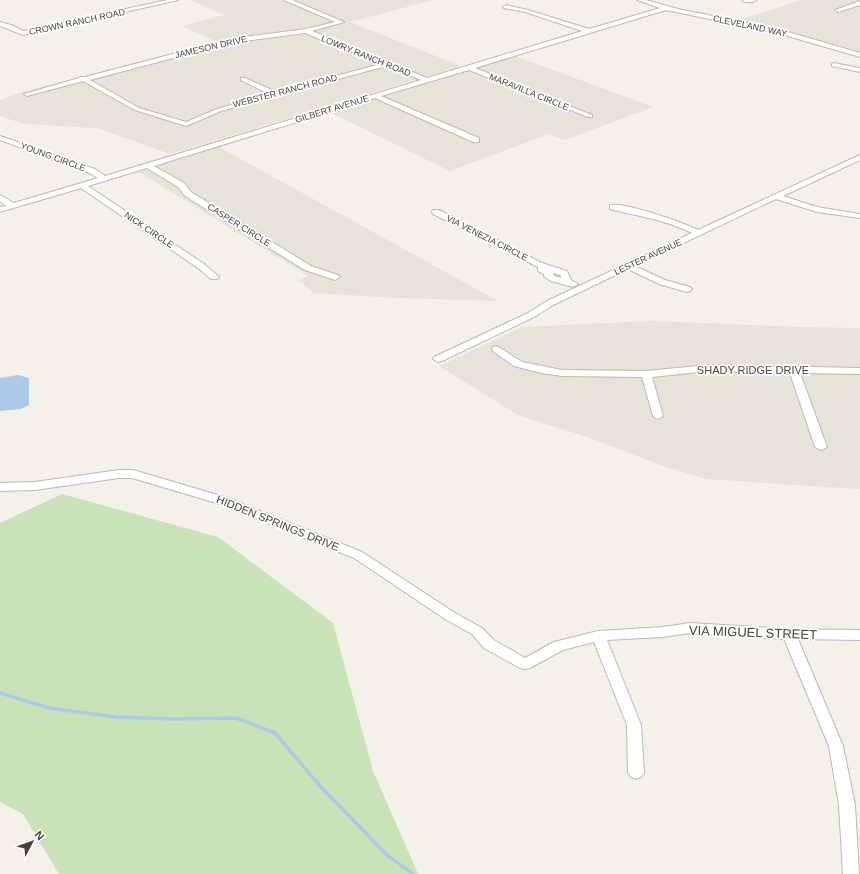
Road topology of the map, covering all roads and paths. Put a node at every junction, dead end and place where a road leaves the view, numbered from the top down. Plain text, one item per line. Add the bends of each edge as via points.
1 (174, 0) edge
2 (287, 0) edge
3 (640, 0) edge
4 (860, 4) edge
5 (506, 7) dead end
6 (665, 8) junction
7 (838, 10) dead end
8 (2, 24) edge
9 (588, 31) junction
10 (306, 32) junction
11 (860, 55) edge
12 (387, 64) junction
13 (834, 65) dead end
14 (468, 68) junction
15 (860, 70) edge
16 (82, 78) junction
17 (243, 79) dead end
18 (426, 80) junction
19 (28, 94) dead end
20 (274, 94) junction
21 (376, 96) junction
22 (590, 116) dead end
23 (1, 138) edge
24 (476, 140) dead end
25 (860, 157) edge
26 (148, 165) junction
27 (104, 178) junction
28 (82, 185) junction
29 (775, 196) junction
30 (0, 198) edge
31 (12, 206) junction
32 (613, 207) dead end
33 (0, 210) edge
34 (436, 212) dead end
35 (860, 216) edge
36 (696, 235) junction
37 (628, 266) junction
38 (214, 277) dead end
39 (335, 277) dead end
40 (582, 288) junction
41 (686, 289) dead end
42 (497, 349) dead end
43 (438, 359) dead end
44 (794, 370) junction
45 (860, 371) edge
46 (646, 374) junction
47 (658, 416) dead end
48 (821, 447) dead end
49 (0, 486) edge
50 (789, 634) junction
51 (860, 635) edge
52 (598, 636) junction
53 (525, 664) joint
54 (636, 773) dead end
55 (851, 874) edge

1 - 8 street, CROWN RANCH ROAD via 23,33
2 - 10 street, JAMESON DRIVE via 341,22
3 - 6 street, CLEVELAND WAY
4 - 7 street
5 - 9 street
6 - 9 street, GILBERT AVENUE
6 - 11 street, CLEVELAND WAY via 778,31
9 - 14 street, GILBERT AVENUE
10 - 12 street, LOWRY RANCH ROAD
10 - 16 street, JAMESON DRIVE via 230,41
12 - 18 street, LOWRY RANCH ROAD
12 - 20 street, WEBSTER RANCH ROAD
13 - 15 street
14 - 18 street, GILBERT AVENUE
14 - 22 street, MARAVILLA CIRCLE
16 - 19 street, JAMESON DRIVE
16 - 20 street, WEBSTER RANCH ROAD via 137,109 186,124 219,110
17 - 20 street
18 - 21 street, GILBERT AVENUE
21 - 24 street
21 - 26 street, GILBERT AVENUE
23 - 27 street, YOUNG CIRCLE via 92,171
25 - 29 street, LESTER AVENUE
26 - 27 street, GILBERT AVENUE
26 - 39 street, CASPER CIRCLE via 182,185 188,194 308,268
27 - 28 street, GILBERT AVENUE
28 - 31 street, GILBERT AVENUE
28 - 38 street, NICK CIRCLE
29 - 35 street via 822,212
29 - 36 street, LESTER AVENUE
30 - 31 street
31 - 33 street, GILBERT AVENUE
32 - 36 street via 648,214 675,230
34 - 40 street, VIA VENEZIA CIRCLE via 538,265 549,273 548,276 551,278 567,280
36 - 37 street, LESTER AVENUE
37 - 40 street, LESTER AVENUE
37 - 41 street via 662,282
40 - 43 street, LESTER AVENUE
42 - 46 street, SHADY RIDGE DRIVE via 518,364 541,370 562,373
44 - 45 street, SHADY RIDGE DRIVE
44 - 46 street, SHADY RIDGE DRIVE via 708,368
44 - 48 street
46 - 47 street
49 - 53 street, HIDDEN SPRINGS DRIVE via 35,486 133,474 224,501 358,556 477,631 489,644
50 - 51 street, VIA MIGUEL STREET
50 - 52 street, VIA MIGUEL STREET via 690,628
50 - 55 street via 836,746 847,805
52 - 53 street, VIA MIGUEL STREET via 559,646
52 - 54 street via 634,725

